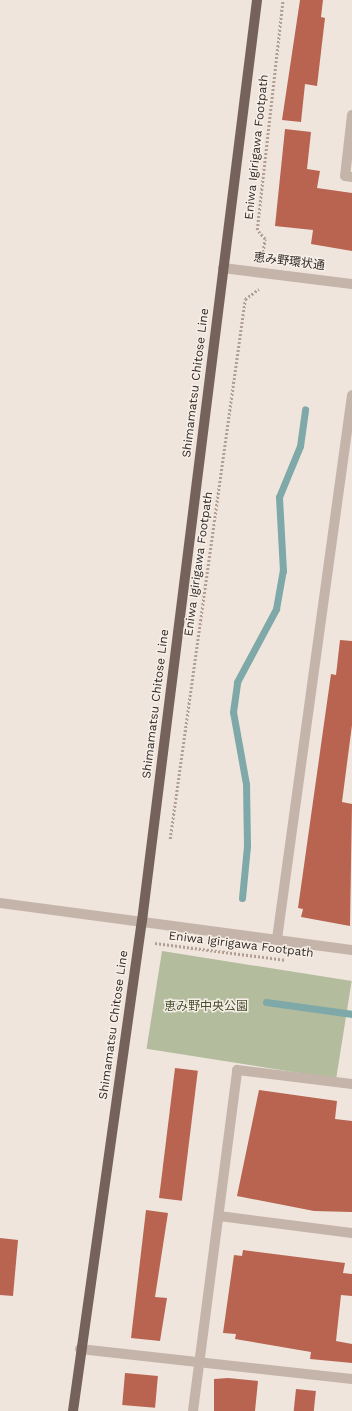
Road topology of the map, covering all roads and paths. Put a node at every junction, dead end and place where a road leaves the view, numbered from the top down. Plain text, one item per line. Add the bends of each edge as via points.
1 (257, 0) edge
2 (283, 0) edge
3 (352, 115) edge
4 (352, 177) edge
5 (223, 268) junction
6 (260, 271) junction
7 (352, 284) edge
8 (352, 395) edge
9 (170, 844) dead end
10 (0, 903) edge
11 (142, 922) junction
12 (159, 924) junction
13 (277, 939) junction
14 (352, 950) edge
15 (289, 960) dead end
16 (352, 1084) edge
17 (219, 1216) junction
18 (352, 1233) edge
19 (80, 1349) junction
20 (199, 1359) junction
21 (352, 1379) edge
22 (72, 1411) edge
23 (193, 1411) edge

1 - 5 main road, Shimamatsu Chitose Line
2 - 6 path, Eniwa Igirigawa Footpath via 257,230 265,239
3 - 4 street via 345,176
5 - 6 street, 恵み野環状通
5 - 11 main road, Shimamatsu Chitose Line
6 - 7 street, 恵み野環状通
6 - 9 path, Eniwa Igirigawa Footpath via 258,292 245,299
8 - 13 street
10 - 11 street
11 - 12 street
11 - 19 main road, Shimamatsu Chitose Line
12 - 13 street
12 - 15 path, Eniwa Igirigawa Footpath via 155,944
13 - 14 street
16 - 17 street via 237,1070
17 - 18 street
17 - 20 street
19 - 20 street
19 - 22 main road, Shimamatsu Chitose Line
20 - 21 street
20 - 23 street

